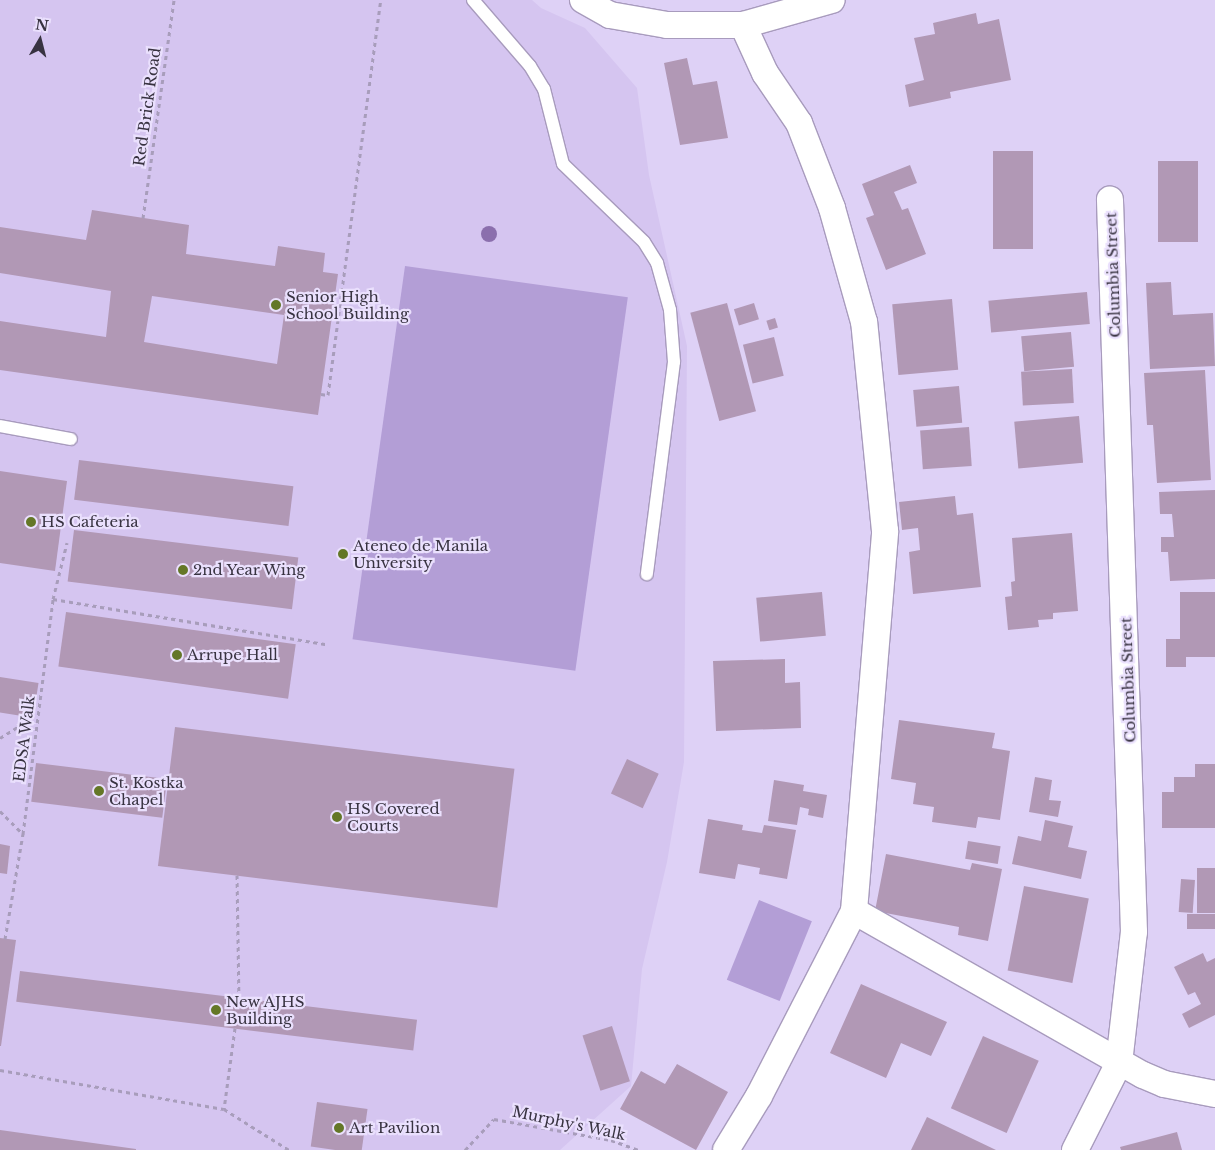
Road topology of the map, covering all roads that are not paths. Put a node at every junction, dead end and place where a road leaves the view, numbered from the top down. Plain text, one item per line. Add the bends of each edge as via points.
1 (473, 0) edge
2 (583, 0) edge
3 (832, 0) edge
4 (743, 25) junction
5 (1110, 199) dead end
6 (0, 426) edge
7 (71, 439) dead end
8 (647, 574) dead end
9 (854, 911) junction
10 (1119, 1063) junction
11 (1215, 1094) edge
12 (726, 1150) edge
13 (1075, 1150) edge

1 - 8 lane via 530,66 544,89 563,164 644,242 657,263 670,310 674,362
2 - 4 street via 610,15 667,25
3 - 4 street
4 - 9 street via 765,73 799,123 832,208 864,322 886,531
5 - 10 street, Columbia Street via 1134,858 1134,932
6 - 7 lane
9 - 10 street
9 - 12 street via 758,1096
10 - 11 street via 1164,1084
10 - 13 street, Columbia Street

